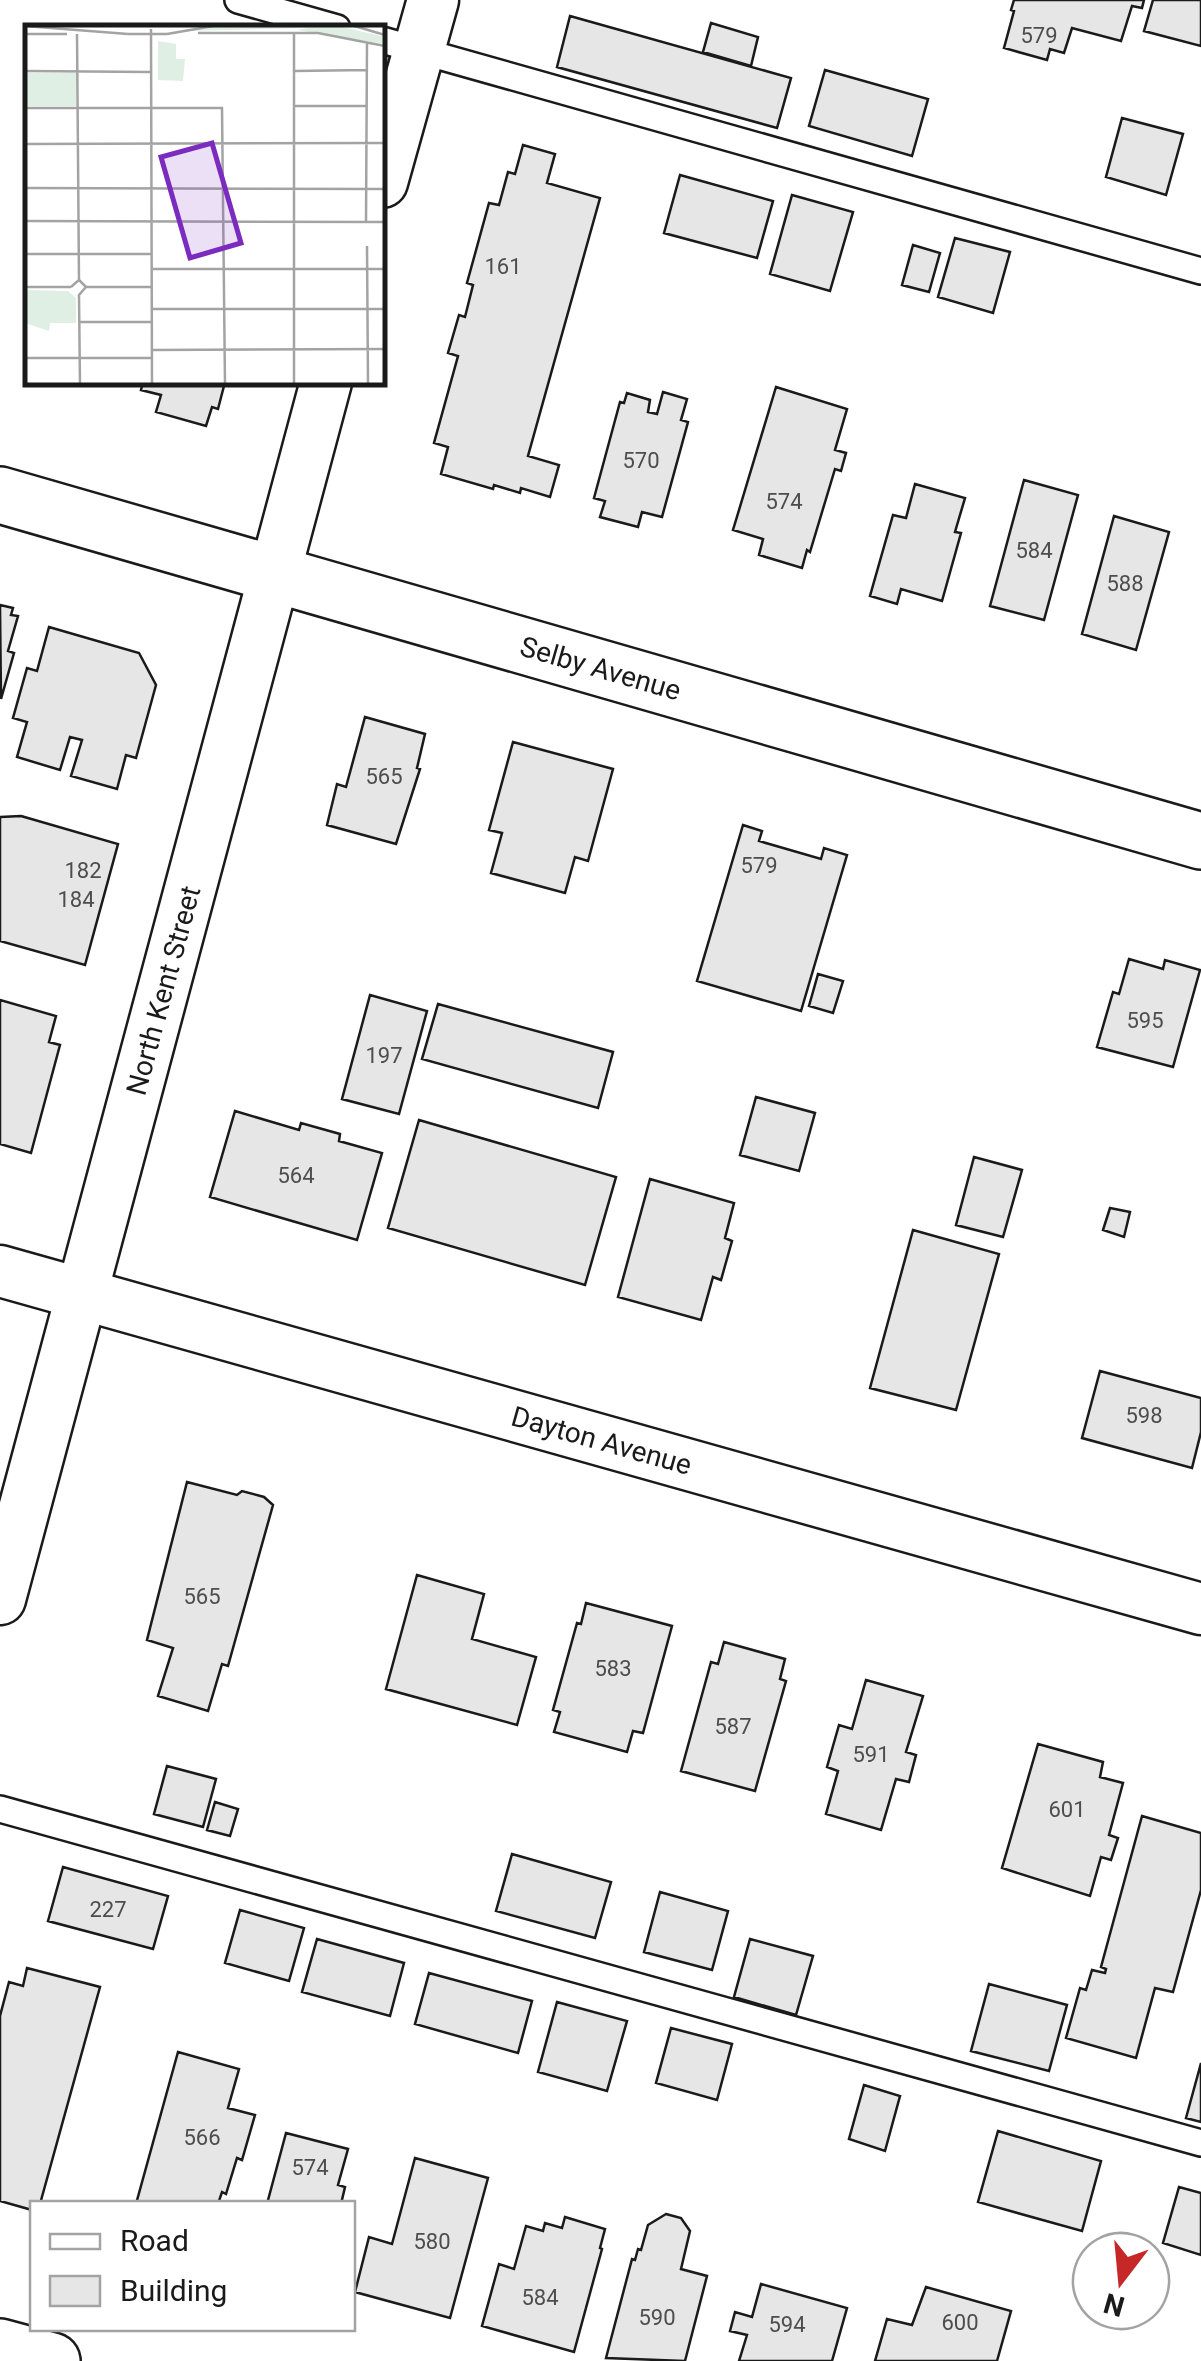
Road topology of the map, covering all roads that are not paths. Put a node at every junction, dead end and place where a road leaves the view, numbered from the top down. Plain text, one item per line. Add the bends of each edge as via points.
1 (238, 0) edge
2 (432, 0) edge
3 (326, 25) edge
4 (401, 45) edge
5 (385, 160) edge
6 (1201, 272) edge
7 (325, 385) edge
8 (0, 495) edge
9 (273, 574) junction
10 (1201, 841) edge
11 (0, 1271) edge
12 (83, 1295) junction
13 (0, 1599) edge
14 (1201, 1608) edge
15 (0, 1810) edge
16 (1201, 2143) edge
17 (0, 2346) edge
18 (52, 2361) edge

1 - 3 lane
2 - 4 street
4 - 5 street
4 - 6 lane
7 - 9 street, North Kent Street
8 - 9 street, Selby Avenue
9 - 10 street, Selby Avenue
9 - 12 street, North Kent Street
11 - 12 street, Dayton Avenue
12 - 13 street, North Kent Street
12 - 14 street, Dayton Avenue
15 - 16 lane
17 - 18 street

